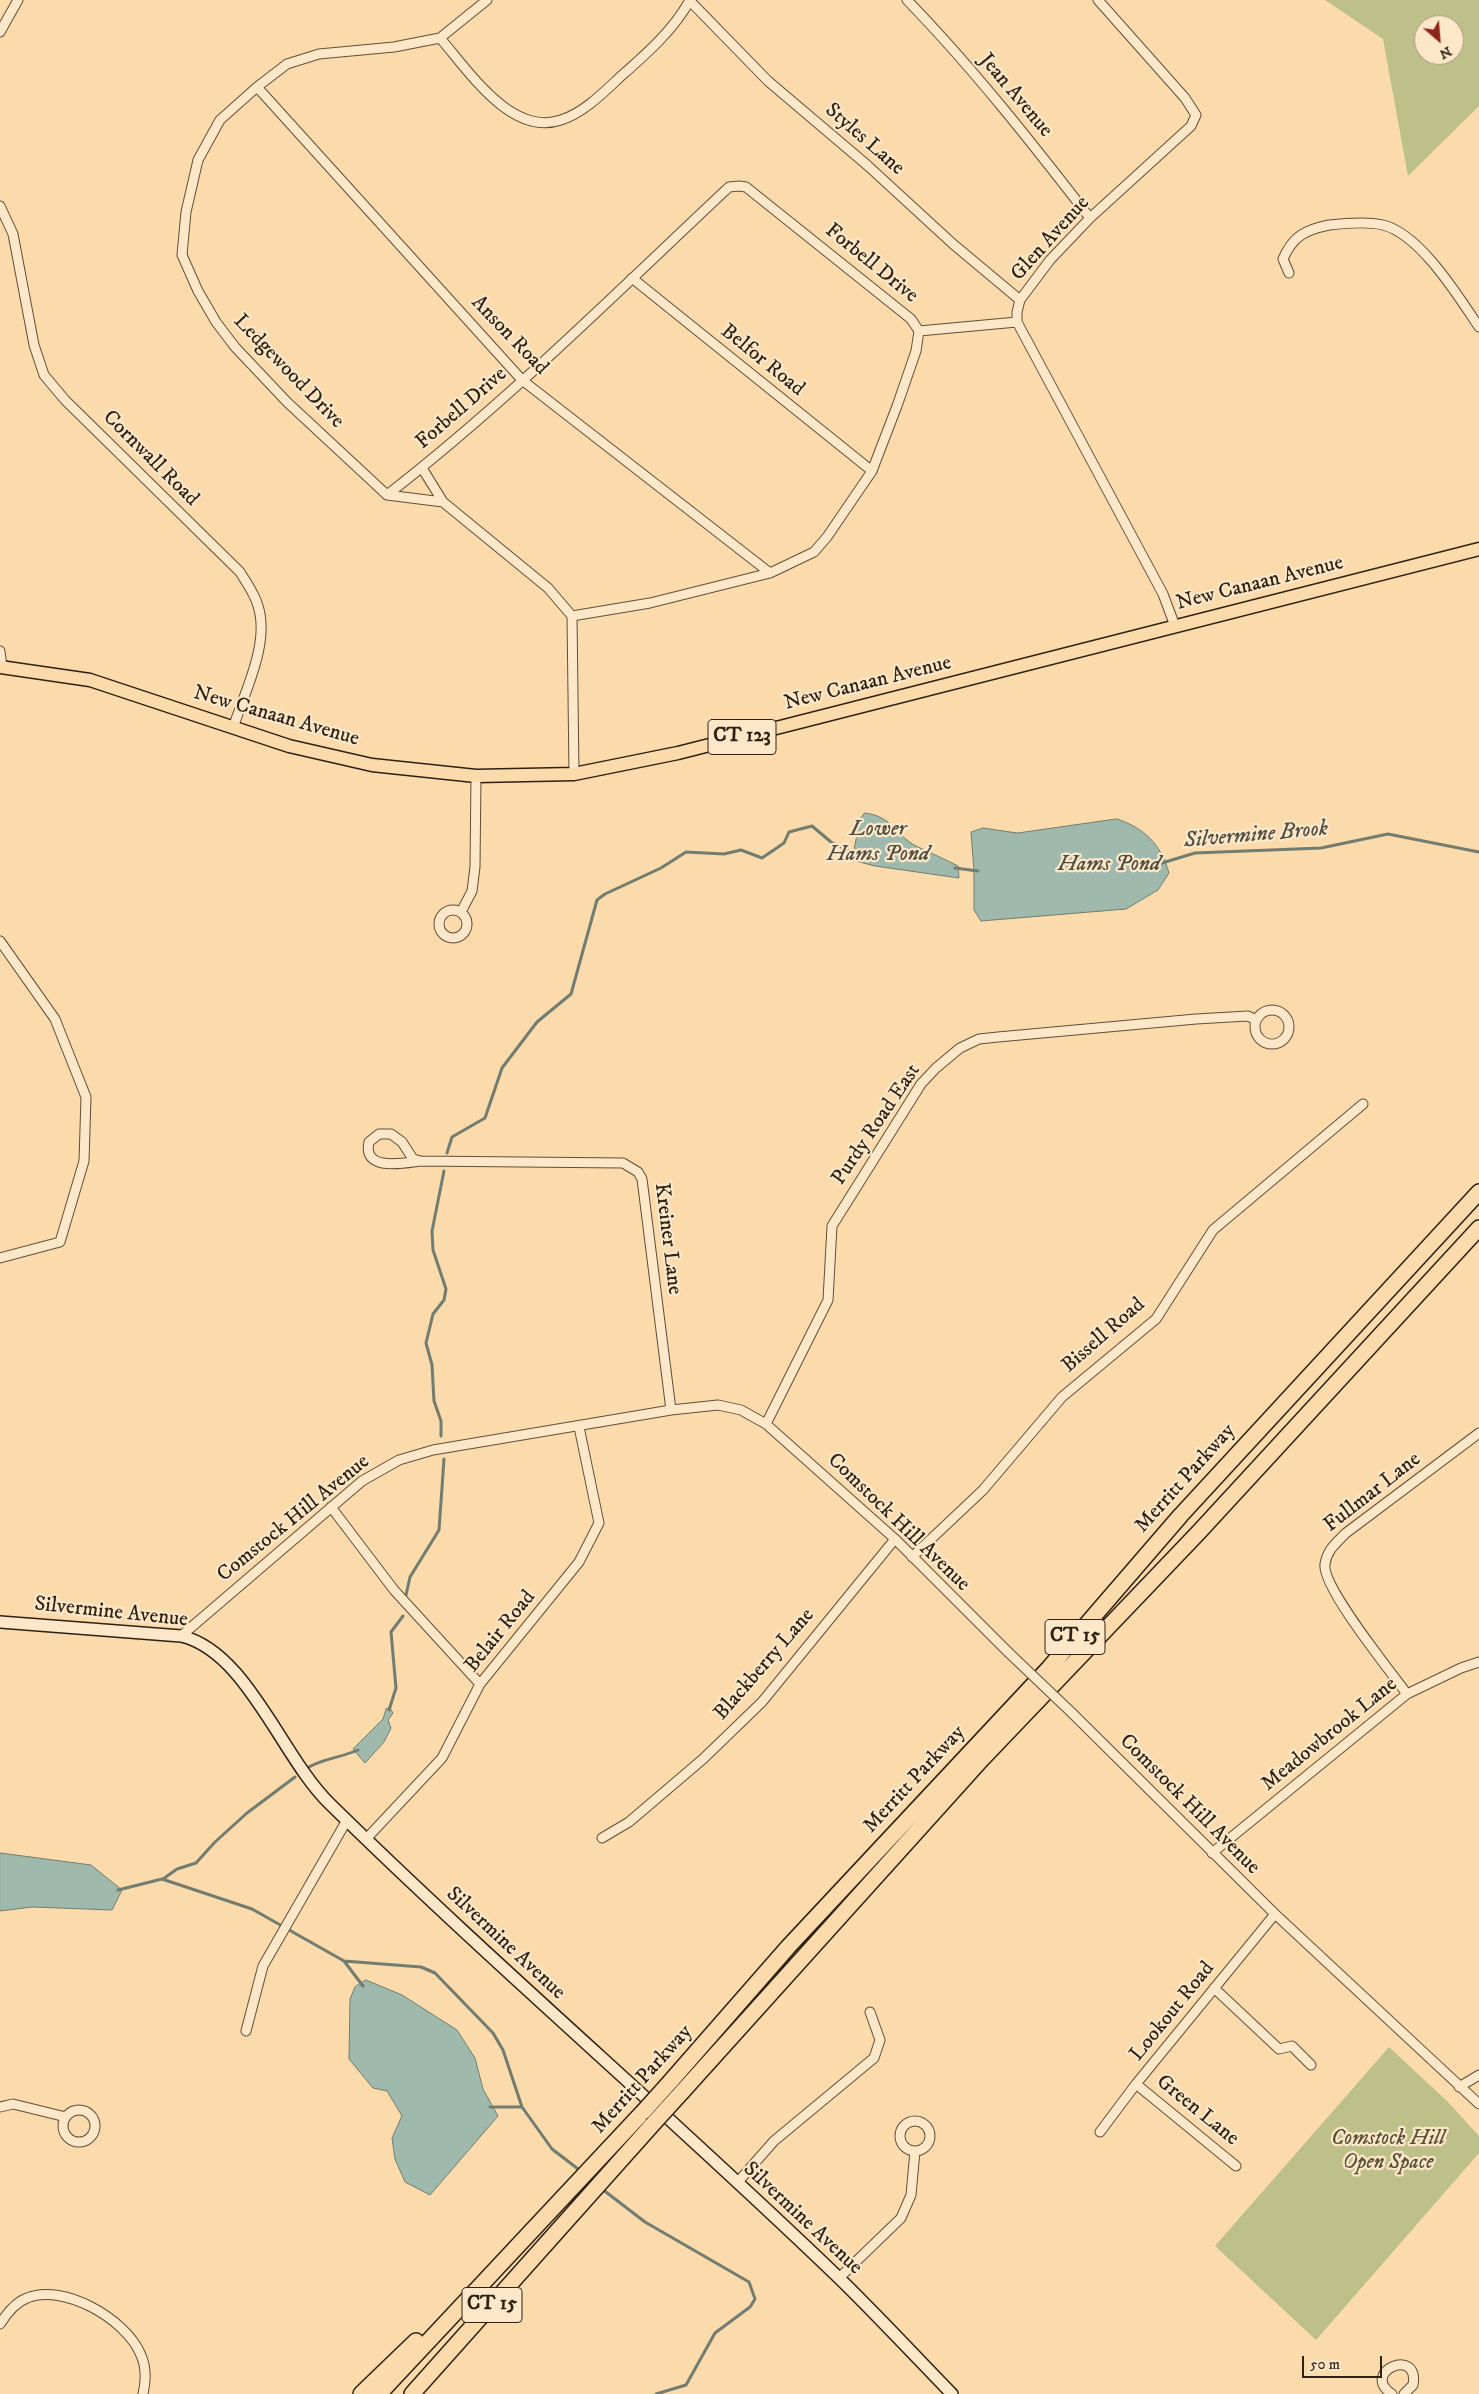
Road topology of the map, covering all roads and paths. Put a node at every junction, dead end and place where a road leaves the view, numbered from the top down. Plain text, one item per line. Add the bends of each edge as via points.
1 (18, 0) edge
2 (488, 0) edge
3 (907, 0) edge
4 (1098, 0) edge
5 (690, 1) edge
6 (0, 32) edge
7 (440, 38) junction
8 (257, 87) junction
9 (0, 206) edge
10 (1090, 218) junction
11 (1289, 273) dead end
12 (632, 278) junction
13 (1020, 300) junction
14 (1017, 322) junction
15 (1479, 327) edge
16 (920, 331) junction
17 (522, 380) junction
18 (422, 468) junction
19 (872, 471) junction
20 (387, 495) junction
21 (443, 502) junction
22 (1479, 549) edge
23 (770, 573) junction
24 (572, 616) junction
25 (1175, 626) junction
26 (0, 652) edge
27 (1, 667) edge
28 (233, 728) junction
29 (574, 774) junction
30 (476, 776) junction
31 (461, 912) dead end
32 (0, 941) edge
33 (1256, 1020) dead end
34 (1363, 1104) dead end
35 (421, 1161) junction
36 (1479, 1192) edge
37 (1479, 1228) edge
38 (0, 1258) edge
39 (671, 1410) junction
40 (766, 1424) junction
41 (579, 1427) junction
42 (1479, 1433) edge
43 (331, 1507) junction
44 (895, 1539) junction
45 (912, 1557) junction
46 (0, 1622) edge
47 (181, 1636) junction
48 (1479, 1662) edge
49 (480, 1684) junction
50 (1407, 1694) junction
51 (347, 1820) junction
52 (367, 1838) junction
53 (602, 1838) dead end
54 (1212, 1853) junction
55 (1275, 1914) junction
56 (1214, 1988) junction
57 (870, 2012) dead end
58 (246, 2031) dead end
59 (1311, 2066) dead end
60 (1479, 2075) edge
61 (1136, 2084) junction
62 (676, 2087) junction
63 (1459, 2087) junction
64 (1479, 2104) edge
65 (0, 2107) edge
66 (66, 2117) dead end
67 (1100, 2132) dead end
68 (915, 2151) dead end
69 (1236, 2166) dead end
70 (737, 2183) junction
71 (839, 2278) junction
72 (482, 2285) junction
73 (0, 2324) edge
74 (143, 2394) edge
75 (362, 2394) edge
76 (379, 2394) edge
77 (414, 2394) edge
78 (952, 2394) edge
79 (1392, 2394) edge
80 (1404, 2394) edge

1 - 6 street
2 - 7 street, Ledgewood Drive
3 - 10 street, Jean Avenue via 1026,135
4 - 10 street, Glen Avenue via 1185,98 1196,115 1191,126
5 - 7 street, Styles Lane via 660,41 578,112 560,121 544,123 507,111 488,94
5 - 13 street, Styles Lane via 768,82
7 - 8 street, Ledgewood Drive via 394,47 319,54 287,64
8 - 17 street, Anson Road
8 - 20 street, Ledgewood Drive via 220,120 198,160 186,212 182,254 198,291 235,347
9 - 28 street, Cornwall Road via 13,234 34,345 44,375 65,400 240,572 258,604 263,628 259,652
10 - 13 street, Glen Avenue via 1050,260
11 - 15 street via 1282,259 1289,244 1311,229 1346,223 1384,225 1412,241 1436,267
12 - 16 street, Forbell Drive via 729,187 746,187 911,318
12 - 17 street, Forbell Drive
12 - 19 street, Belfor Road
13 - 14 street, Glen Avenue
14 - 16 street
14 - 25 street via 1163,594
16 - 19 street, Forbell Drive via 916,351
17 - 18 street, Forbell Drive
17 - 23 street, Anson Road
18 - 20 street, Forbell Drive
18 - 21 street, Forbell Drive
19 - 23 street, Forbell Drive via 814,552
20 - 21 street
21 - 24 street, Forbell Drive via 548,588
22 - 25 main road, New Canaan Avenue / CT 123
23 - 24 street, Forbell Drive via 650,603
24 - 29 street
25 - 29 main road, New Canaan Avenue / CT 123 via 678,753
26 - 27 street
27 - 28 main road, New Canaan Avenue / CT 123 via 90,680
28 - 30 main road, New Canaan Avenue / CT 123 via 337,758
29 - 30 main road, New Canaan Avenue / CT 123
30 - 31 street via 475,867 472,891
32 - 38 street via 55,1019 86,1097 84,1161 60,1242
33 - 40 street, Purdy Road East via 1248,1016 1196,1019 979,1039 949,1056 921,1084 832,1226 828,1300
34 - 45 street, Bissell Road via 1213,1230 1156,1319 1062,1397 984,1490
35 - 35 street, Kreiner Lane via 414,1160 402,1142 391,1134 379,1134 369,1142 368,1153 382,1164
35 - 39 street, Kreiner Lane via 623,1163 638,1172 642,1179
36 - 62 highway, Merritt Parkway / CT 15 via 1200,1494 1049,1668 789,1946
37 - 62 highway, Merritt Parkway / CT 15 via 1198,1533
39 - 40 street, Comstock Hill Avenue via 718,1405 741,1410
39 - 41 street, Comstock Hill Avenue
40 - 44 street, Comstock Hill Avenue
41 - 43 street, Comstock Hill Avenue via 416,1454 382,1468
41 - 49 street, Belair Road via 599,1523 579,1562
42 - 50 street, Fullmar Lane via 1346,1534 1329,1550 1324,1566 1330,1588
43 - 47 street, Comstock Hill Avenue
43 - 49 street via 394,1590
44 - 45 street, Comstock Hill Avenue
44 - 53 street, Blackberry Lane via 762,1702 703,1759 629,1822
45 - 54 street, Comstock Hill Avenue, bridge
46 - 47 street, Silvermine Avenue
47 - 51 street, Silvermine Avenue via 202,1642 226,1661 311,1784
48 - 50 street, Meadowbrook Lane
49 - 52 street, Belair Road via 442,1758
50 - 54 street, Meadowbrook Lane
51 - 52 street, Silvermine Avenue
51 - 58 street via 268,1955 259,1977
52 - 70 street, Silvermine Avenue
54 - 55 street, Comstock Hill Avenue
55 - 56 street, Lookout Road
55 - 63 street, Comstock Hill Avenue
56 - 59 street via 1279,2049 1292,2046
56 - 61 street, Lookout Road
57 - 70 street via 880,2040 874,2058 774,2141
60 - 63 street
61 - 67 street, Lookout Road
61 - 69 street, Green Lane
62 - 72 highway, Merritt Parkway / CT 15, bridge via 643,2112
62 - 77 highway, Merritt Parkway / CT 15, bridge via 652,2125
63 - 64 street, Comstock Hill Avenue
65 - 66 street via 13,2104
68 - 71 street via 911,2195 901,2218
70 - 71 street, Silvermine Avenue
71 - 78 street, Silvermine Avenue
72 - 75 highway via 424,2334
72 - 76 highway, Merritt Parkway / CT 15
73 - 74 street via 11,2309 28,2297 70,2296 126,2331 135,2343 146,2380
79 - 80 street via 1384,2387 1383,2377 1388,2368 1397,2364 1407,2366 1413,2375 1413,2385

